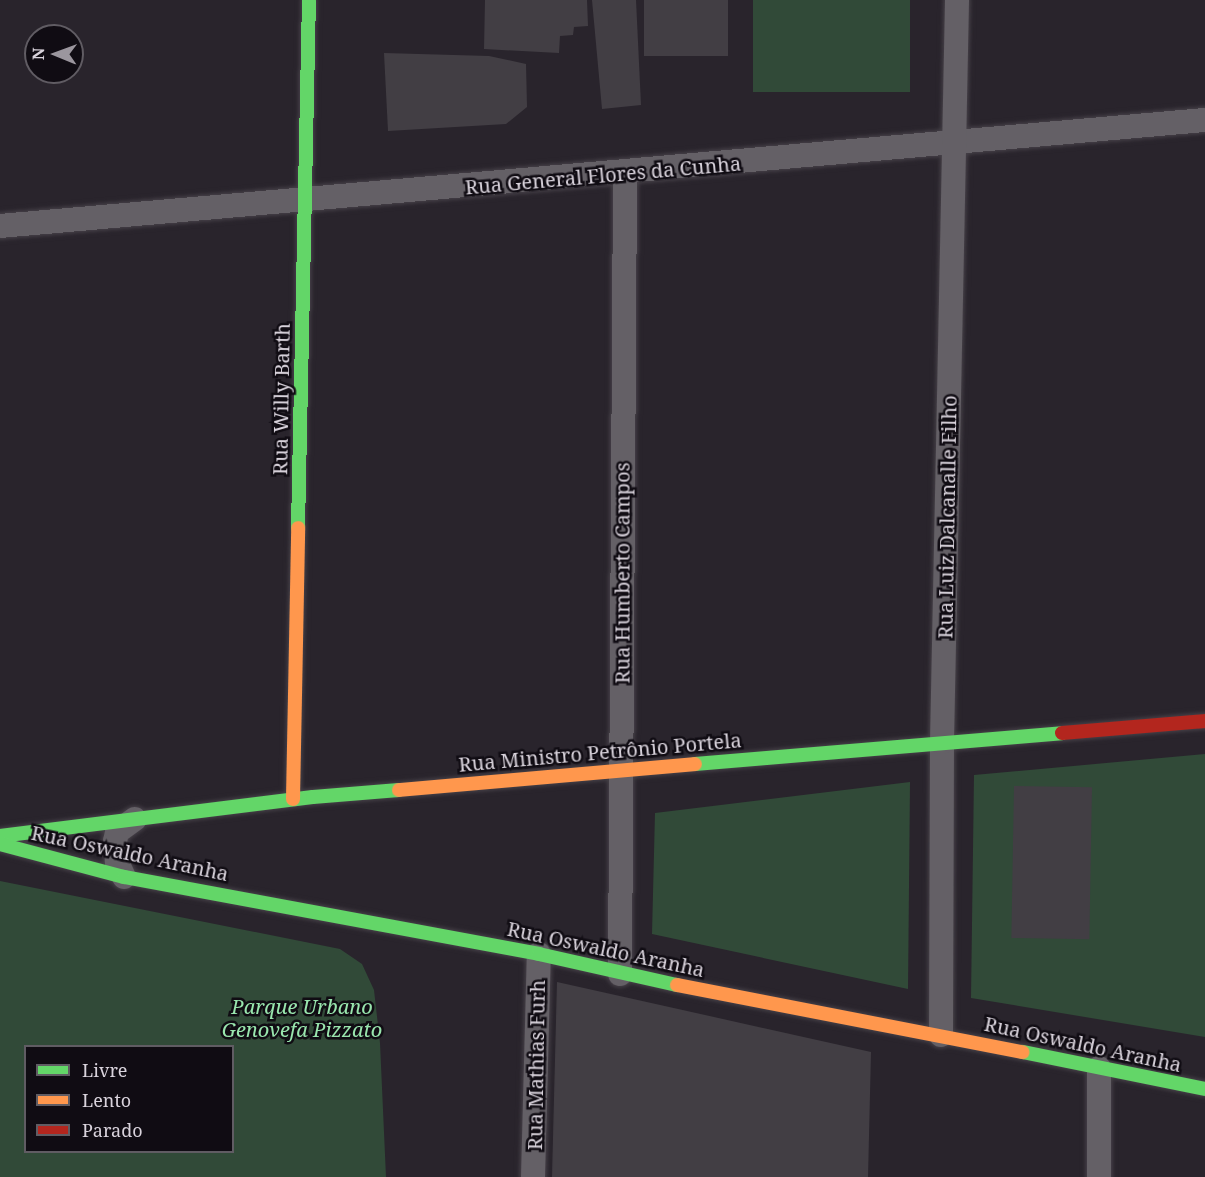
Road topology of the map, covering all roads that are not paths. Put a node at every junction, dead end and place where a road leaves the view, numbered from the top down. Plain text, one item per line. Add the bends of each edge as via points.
1 (309, 0) edge
2 (957, 0) edge
3 (1205, 120) edge
4 (954, 143) junction
5 (625, 173) junction
6 (305, 201) junction
7 (0, 226) edge
8 (1205, 721) edge
9 (942, 742) junction
10 (621, 769) junction
11 (293, 799) junction
12 (135, 819) junction
13 (0, 836) edge
14 (0, 844) edge
15 (124, 876) junction
16 (539, 954) junction
17 (620, 974) junction
18 (941, 1035) junction
19 (1099, 1068) junction
20 (1205, 1089) edge
21 (533, 1177) edge
22 (1099, 1177) edge

1 - 6 street, Rua Willy Barth
2 - 4 street, Rua Luiz Dalcanalle Filho
3 - 4 street, Rua General Flores da Cunha
4 - 5 street, Rua General Flores da Cunha
4 - 9 street, Rua Luiz Dalcanalle Filho
5 - 6 street, Rua General Flores da Cunha
5 - 10 street, Rua Humberto Campos
6 - 7 street, Rua General Flores da Cunha
6 - 11 street, Rua Willy Barth
8 - 9 street, Rua Ministro Petrônio Portela
9 - 10 street, Rua Ministro Petrônio Portela
9 - 18 street, Rua Luiz Dalcanalle Filho
10 - 11 street, Rua Ministro Petrônio Portela
10 - 17 street, Rua Humberto Campos
11 - 12 street, Rua Ministro Petrônio Portela
12 - 13 street, Rua Ministro Petrônio Portela
12 - 15 street via 117,832 115,841 117,862
14 - 15 street, Rua Oswaldo Aranha
15 - 16 street, Rua Oswaldo Aranha
16 - 17 street, Rua Oswaldo Aranha
16 - 21 street, Rua Mathias Furh
17 - 18 street, Rua Oswaldo Aranha
18 - 19 street, Rua Oswaldo Aranha
19 - 20 street, Rua Oswaldo Aranha
19 - 22 street

